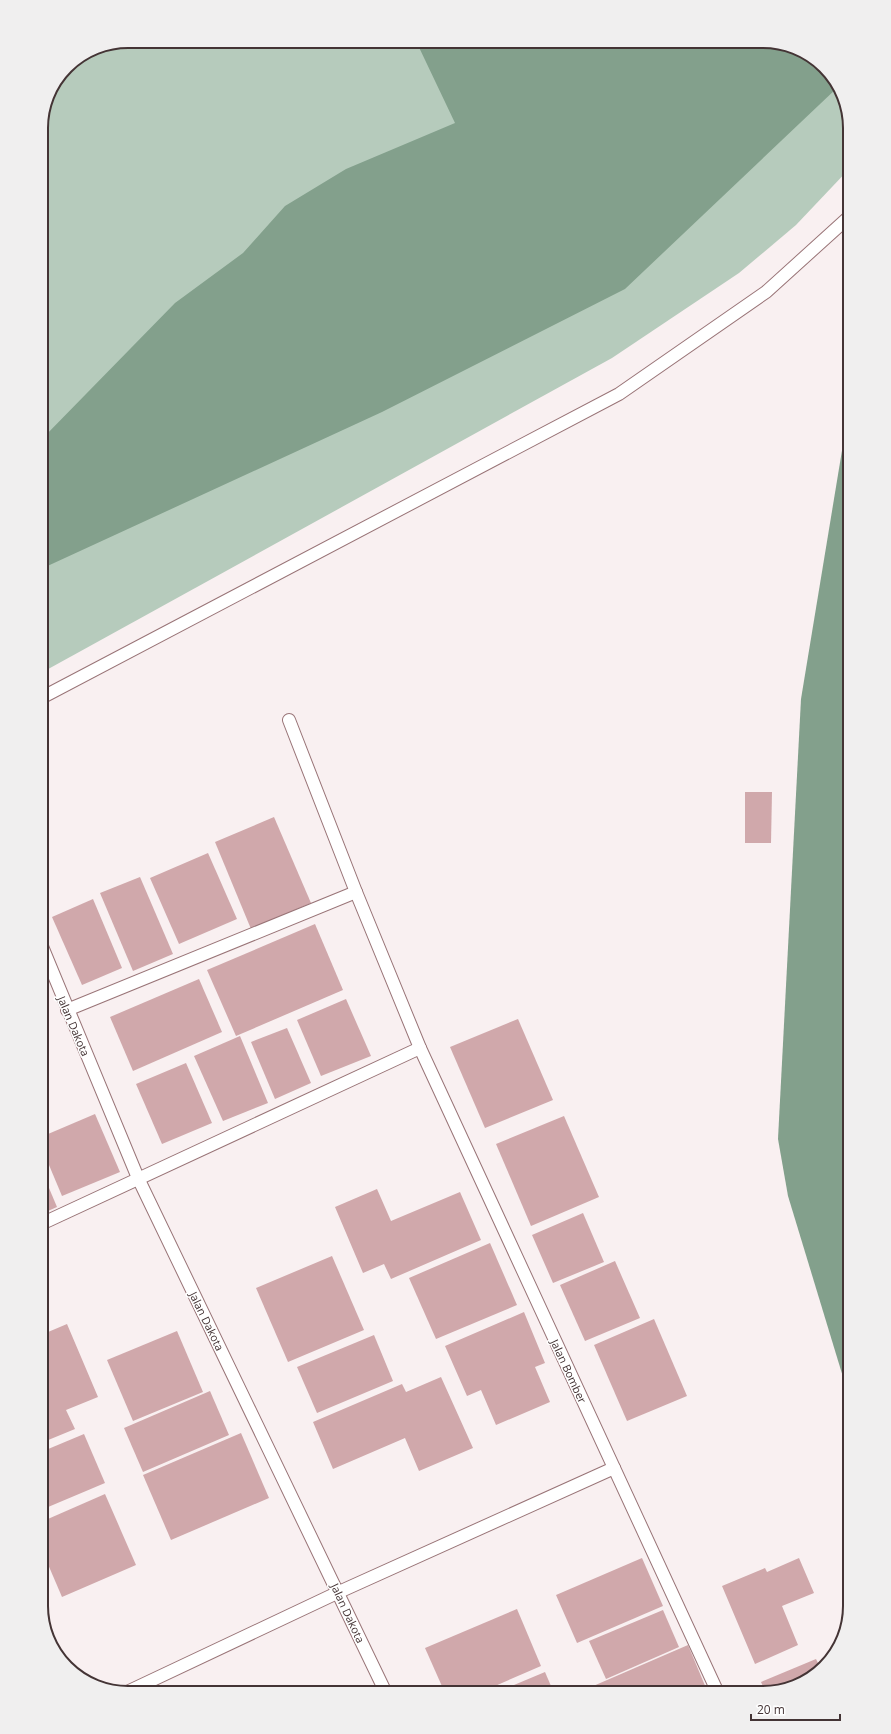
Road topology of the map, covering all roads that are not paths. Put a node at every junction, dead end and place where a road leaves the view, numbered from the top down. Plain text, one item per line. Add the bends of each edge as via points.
1 (843, 222) edge
2 (48, 694) edge
3 (289, 720) dead end
4 (356, 892) junction
5 (48, 962) edge
6 (67, 1010) junction
7 (420, 1048) junction
8 (138, 1178) junction
9 (48, 1221) edge
10 (614, 1468) junction
11 (338, 1592) junction
12 (140, 1686) edge
13 (383, 1686) edge
14 (715, 1686) edge

1 - 2 lane via 766,292 619,394
3 - 4 lane, Jalan Bomber
4 - 6 lane
4 - 7 lane, Jalan Bomber
5 - 6 lane, Jalan Dakota
6 - 8 lane, Jalan Dakota
7 - 8 lane
7 - 10 lane, Jalan Bomber
8 - 9 lane
8 - 11 lane, Jalan Dakota
10 - 11 lane
10 - 14 lane, Jalan Bomber
11 - 12 lane
11 - 13 lane, Jalan Dakota

